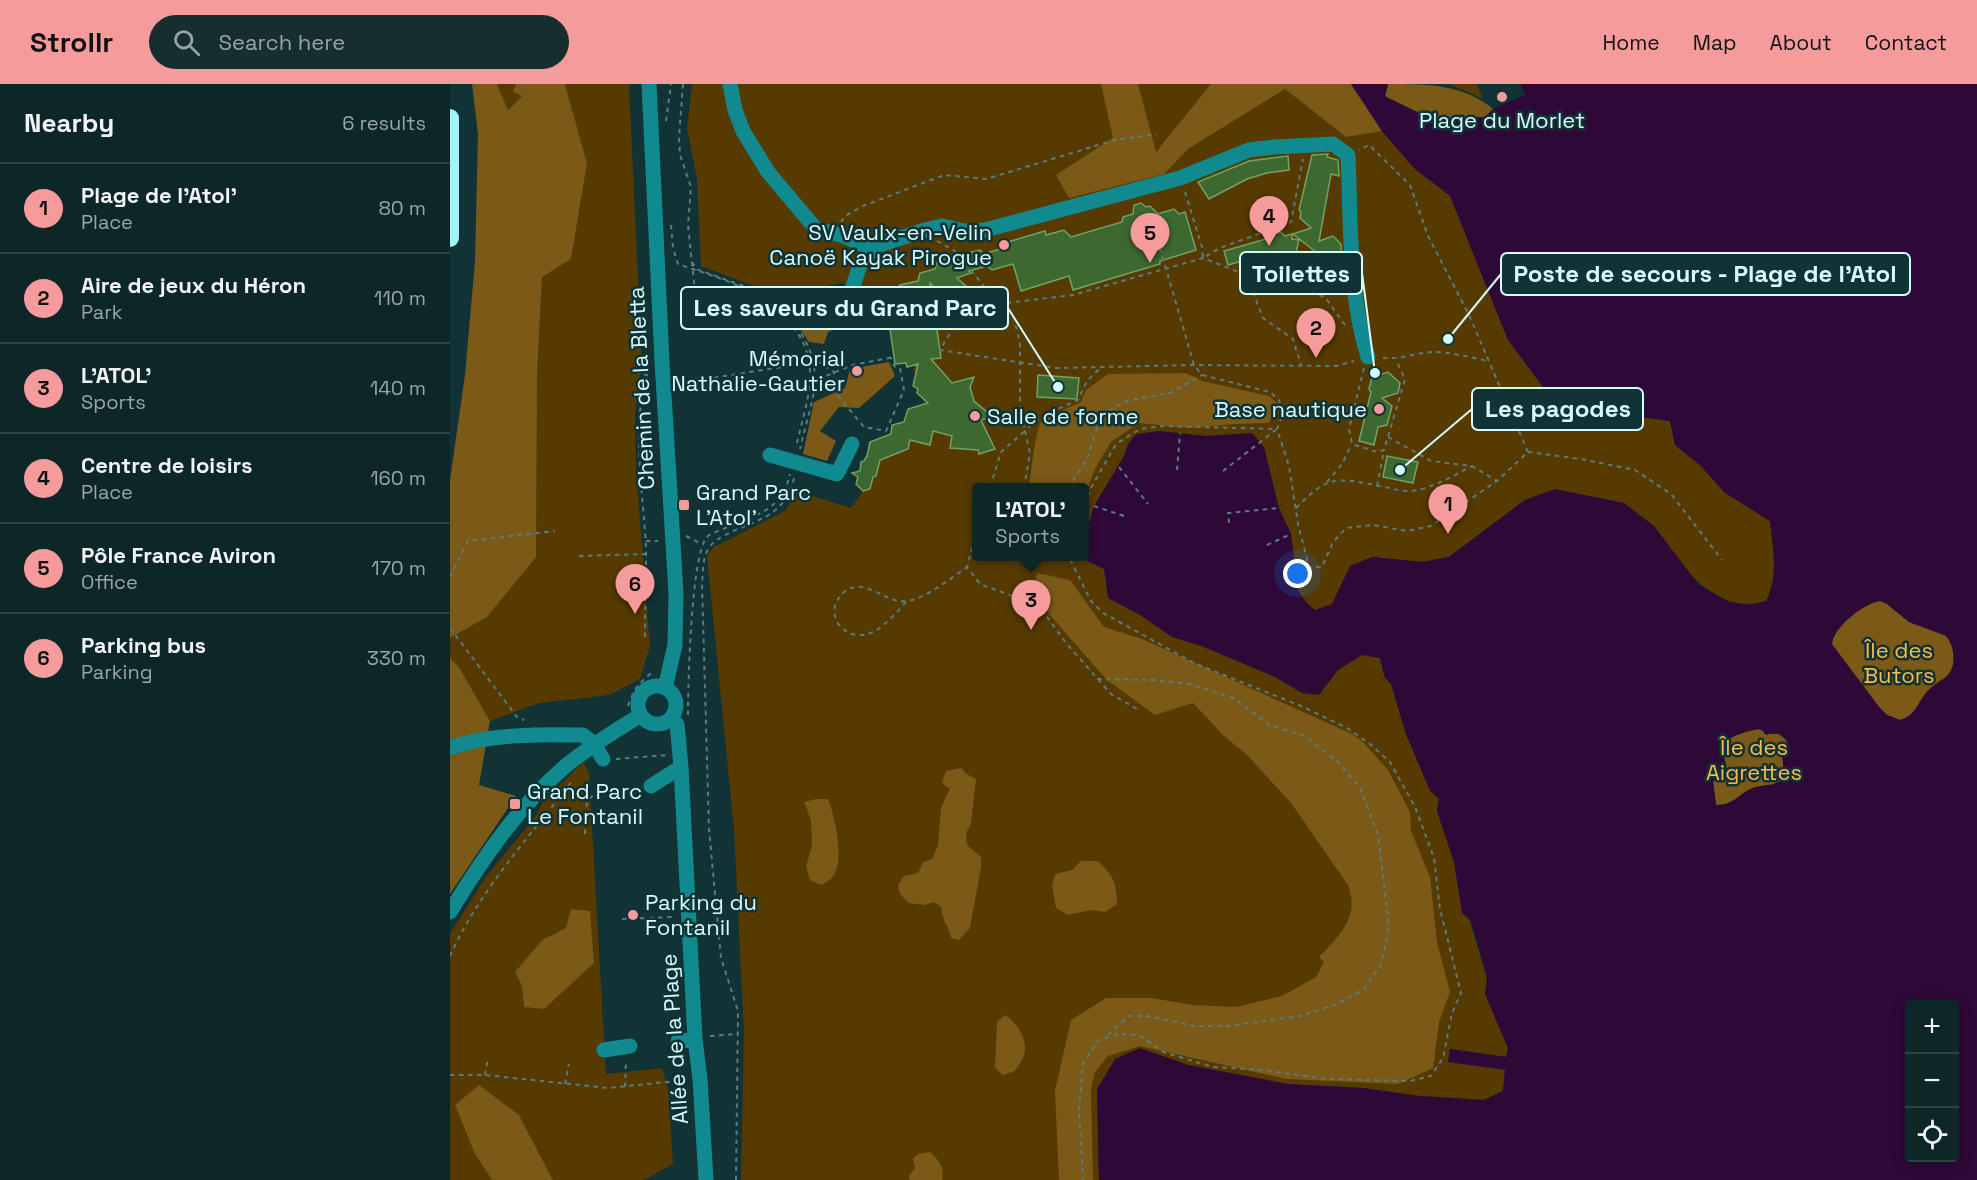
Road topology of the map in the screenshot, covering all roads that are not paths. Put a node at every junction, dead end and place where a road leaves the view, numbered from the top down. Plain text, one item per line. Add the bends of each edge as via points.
1 (649, 84) edge
2 (730, 84) edge
3 (450, 118) edge
4 (450, 238) edge
5 (876, 246) junction
6 (756, 322) dead end
7 (1368, 357) road end
8 (852, 444) dead end
9 (770, 455) dead end
10 (665, 688) junction
11 (641, 715) junction
12 (670, 719) junction
13 (454, 744) edge
14 (594, 744) junction
15 (603, 759) road end
16 (681, 760) junction
17 (651, 786) dead end
18 (450, 912) edge
19 (695, 1039) junction
20 (678, 1041) dead end
21 (630, 1046) road end
22 (604, 1050) dead end
23 (706, 1180) edge

1 - 10 street, Chemin de la Bletta via 676,593 675,645
2 - 5 street via 743,131 768,172 816,228 865,246
3 - 4 highway
5 - 6 street via 861,262 850,295
5 - 7 street via 942,226 985,230 1180,178 1249,150 1333,144 1348,155 1355,292 1359,329
8 - 9 street via 837,474
10 - 11 street via 653,687 643,693 638,704
10 - 12 street via 676,702
11 - 12 street via 654,724
11 - 14 street
12 - 16 street, Allée de la Plage via 677,724
13 - 14 street via 528,734 584,735
14 - 15 street
14 - 18 street via 527,804 492,846
16 - 17 street
16 - 19 street, Allée de la Plage
19 - 20 street
19 - 23 street, Allée de la Plage
21 - 22 street

